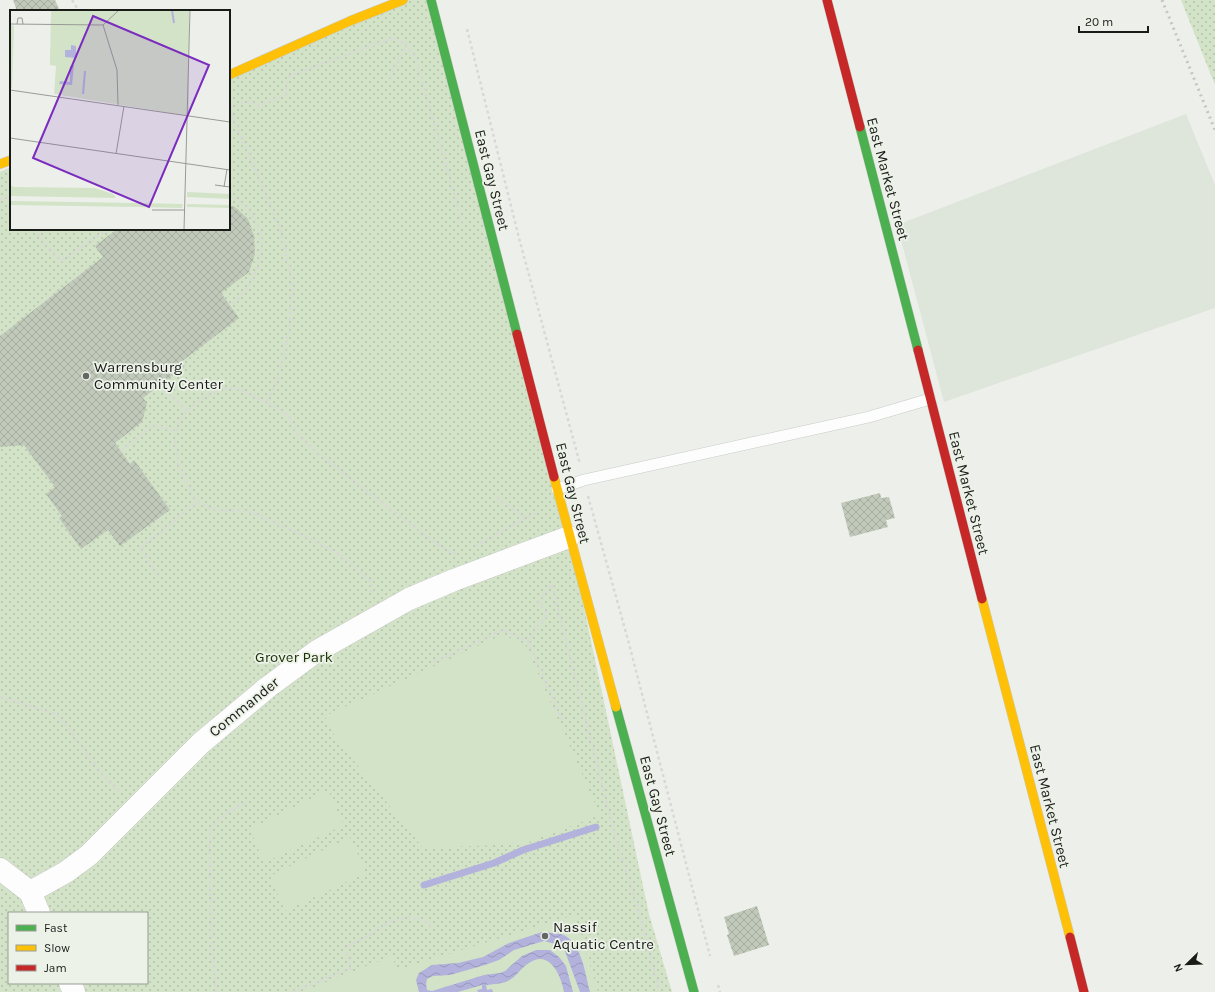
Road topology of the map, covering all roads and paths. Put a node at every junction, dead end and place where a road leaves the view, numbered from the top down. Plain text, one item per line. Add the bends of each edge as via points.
1 (72, 0) edge
2 (403, 0) edge
3 (431, 0) edge
4 (827, 0) edge
5 (78, 10) edge
6 (467, 29) dead end
7 (406, 44) junction
8 (230, 75) edge
9 (390, 78) dead end
10 (230, 107) edge
11 (230, 109) edge
12 (10, 160) edge
13 (0, 164) edge
14 (10, 196) edge
15 (230, 196) edge
16 (0, 200) edge
17 (464, 229) dead end
18 (36, 230) edge
19 (107, 230) edge
20 (230, 306) dead end
21 (159, 385) dead end
22 (930, 399) junction
23 (266, 403) junction
24 (187, 411) junction
25 (176, 431) junction
26 (121, 451) dead end
27 (584, 480) junction
28 (557, 489) junction
29 (497, 498) dead end
30 (198, 501) junction
31 (536, 507) dead end
32 (526, 518) junction
33 (569, 538) junction
34 (474, 547) dead end
35 (461, 554) dead end
36 (160, 577) dead end
37 (371, 595) dead end
38 (528, 641) junction
39 (434, 662) dead end
40 (0, 697) edge
41 (562, 722) dead end
42 (128, 789) dead end
43 (249, 801) dead end
44 (0, 869) edge
45 (30, 892) junction
46 (39, 912) edge
47 (434, 928) dead end
48 (710, 958) dead end
49 (716, 979) dead end
50 (216, 992) edge
51 (293, 992) edge
52 (660, 992) edge
53 (694, 992) edge
54 (720, 992) edge
55 (1084, 992) edge

1 - 5 path
2 - 8 street
3 - 28 street, East Gay Street
4 - 22 street, East Market Street
6 - 27 path via 519,238
7 - 9 path
7 - 10 path via 393,38 289,76 285,95 271,101 257,106 250,102
7 - 17 path via 416,59
11 - 23 path via 280,226 293,286 289,330 279,372
12 - 13 street
14 - 16 path
15 - 20 path via 252,213 260,231 261,253 256,273 247,289
18 - 19 path via 62,260
21 - 24 path
22 - 27 lane via 869,417
22 - 55 street, East Market Street
23 - 24 path via 252,394 237,389 221,389 201,399
23 - 35 path via 288,415 299,438 357,485 449,552
24 - 25 path
25 - 26 path via 154,425
25 - 30 path via 175,450 179,467
27 - 28 lane
27 - 48 path
28 - 33 street, East Gay Street
29 - 32 path
30 - 36 path via 140,549
30 - 37 path via 218,510 249,512 314,540 362,572 372,584
31 - 32 path via 537,512
32 - 34 path
33 - 45 street, Commander via 409,598 317,651 268,687 201,743 89,855 66,872
33 - 53 street, East Gay Street
38 - 39 path via 503,630
38 - 41 path
38 - 52 path via 547,615 539,602 552,584 614,833
40 - 42 path via 57,714 112,785 122,794
43 - 50 path via 216,823 210,833 210,902
44 - 45 street
45 - 46 street
47 - 51 path via 424,920 408,917 389,922 344,948 352,968
49 - 54 path

